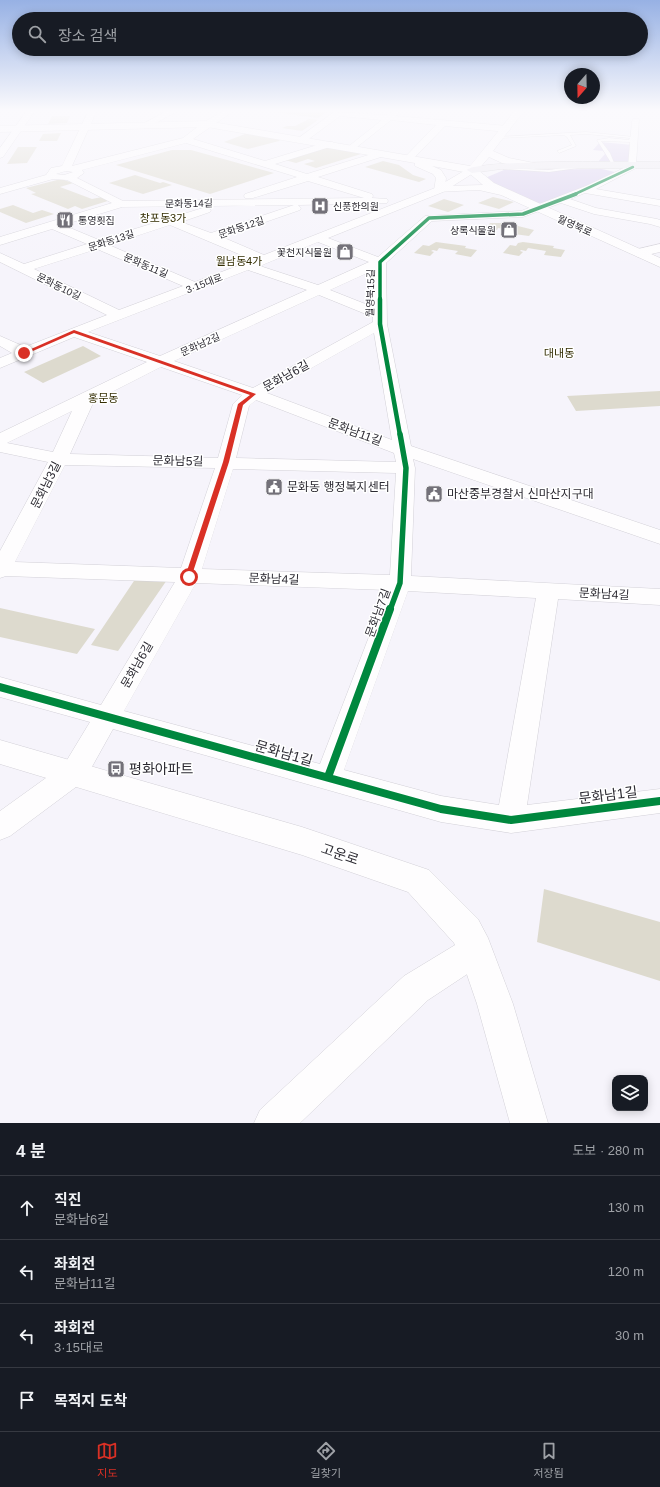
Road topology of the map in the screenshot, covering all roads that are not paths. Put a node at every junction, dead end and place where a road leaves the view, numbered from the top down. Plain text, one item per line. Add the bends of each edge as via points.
1 (70, 164) edge
2 (93, 164) edge
3 (267, 164) edge
4 (348, 164) edge
5 (417, 164) edge
6 (441, 164) edge
7 (477, 164) edge
8 (525, 164) edge
9 (613, 165) joint
10 (534, 166) junction
11 (633, 166) junction
12 (660, 166) edge
13 (494, 168) junction
14 (472, 170) junction
15 (67, 173) junction
16 (21, 175) dead end
17 (51, 175) junction
18 (308, 177) junction
19 (587, 189) junction
20 (439, 190) junction
21 (0, 191) edge
22 (510, 195) junction
23 (660, 199) edge
24 (559, 200) junction
25 (383, 201) junction
26 (314, 202) junction
27 (228, 203) junction
28 (660, 203) edge
29 (121, 204) junction
30 (395, 206) junction
31 (537, 208) junction
32 (429, 218) junction
33 (169, 221) junction
34 (660, 224) edge
35 (53, 226) junction
36 (211, 237) junction
37 (317, 238) junction
38 (0, 241) edge
39 (98, 245) junction
40 (660, 248) edge
41 (638, 253) junction
42 (0, 257) edge
43 (264, 260) junction
44 (380, 262) junction
45 (660, 263) edge
46 (248, 266) junction
47 (24, 268) junction
48 (194, 286) junction
49 (319, 290) junction
50 (118, 315) junction
51 (379, 319) junction
52 (74, 332) junction
53 (0, 340) edge
54 (24, 353) junction
55 (160, 362) junction
56 (0, 363) edge
57 (254, 394) junction
58 (87, 397) junction
59 (0, 440) edge
60 (0, 447) edge
61 (403, 458) junction
62 (59, 459) junction
63 (226, 462) junction
64 (660, 537) edge
65 (0, 570) edge
66 (189, 577) junction
67 (400, 583) junction
68 (548, 592) junction
69 (660, 597) edge
70 (0, 687) edge
71 (107, 716) junction
72 (0, 752) edge
73 (74, 773) junction
74 (328, 777) junction
75 (660, 800) edge
76 (511, 820) junction
77 (0, 827) edge
78 (476, 950) junction
79 (273, 1123) edge
80 (529, 1123) edge

1 - 15 street
2 - 15 street via 76,169 78,174
3 - 18 street
4 - 18 street, 문화동13길
5 - 20 main road via 437,172 442,178
6 - 14 main road
7 - 14 main road
8 - 10 main road
9 - 10 main road
9 - 11 main road
10 - 13 main road
11 - 12 main road
11 - 13 main road
11 - 19 street
13 - 14 main road
14 - 20 street, 3·15대로
14 - 22 main road, 월영북로 via 490,185
15 - 17 street via 54,170
15 - 29 street
16 - 17 street
17 - 21 street
18 - 25 street
18 - 27 street, 문화동13길
19 - 23 street
19 - 24 street
19 - 28 street
20 - 22 main road via 479,188
20 - 30 street, 3·15대로
22 - 31 main road, 월영북로
24 - 31 street
24 - 34 street via 594,212
25 - 26 street, 문화동14길
25 - 30 street
26 - 27 street, 문화동14길
26 - 36 street, 문화동12길
27 - 29 street, 문화동14길
27 - 33 street, 문화동13길
29 - 35 street, 문화동14길
30 - 32 street
30 - 37 street, 3·15대로
31 - 32 street via 523,214
31 - 41 main road, 월영북로
32 - 44 street, 월영북15길
33 - 36 street, 문화동12길
33 - 39 street, 문화동13길
35 - 38 street, 문화동14길
35 - 39 street, 문화동11길
36 - 43 street
37 - 43 street, 3·15대로
37 - 44 street
39 - 47 street, 문화동13길
39 - 48 street, 문화동11길
40 - 41 street
41 - 45 main road, 월영북로
42 - 47 street, 문화동10길
43 - 46 street, 3·15대로
44 - 49 street, 문화남2길
44 - 51 street, 월영북15길
46 - 48 street, 3·15대로
46 - 49 street
47 - 50 street, 문화동10길
48 - 50 street, 3·15대로
49 - 51 street
49 - 55 street, 문화남2길
50 - 52 street, 3·15대로
51 - 57 street, 문화남6길
51 - 61 street, 월영북15길
52 - 54 street, 3·15대로
52 - 55 street, 문화남11길
53 - 54 street
54 - 56 street, 3·15대로
55 - 57 street, 문화남11길
55 - 58 street, 문화남2길
57 - 61 street, 문화남11길
57 - 63 street, 문화남6길 via 241,404
58 - 59 street, 문화남2길
58 - 62 street, 문화남3길
60 - 62 street, 문화남5길
61 - 63 street, 문화남5길
61 - 64 street, 문화남11길
61 - 67 street, 문화남7길
62 - 63 street, 문화남5길
62 - 65 street, 문화남3길
63 - 66 street, 문화남6길
65 - 66 street, 문화남4길
66 - 67 street, 문화남4길
66 - 71 street, 문화남6길
67 - 68 street, 문화남4길
67 - 74 street, 문화남7길
68 - 69 street, 문화남4길
68 - 76 street
70 - 71 street, 문화남1길
71 - 73 street, 문화남6길
71 - 74 street, 문화남1길
72 - 73 main road, 고운로
73 - 77 street
73 - 78 main road, 고운로 via 302,841 418,881 466,931
74 - 76 street, 문화남1길 via 441,809
75 - 76 street, 문화남1길
78 - 79 street via 416,988
78 - 80 main road, 고운로 via 495,1004

